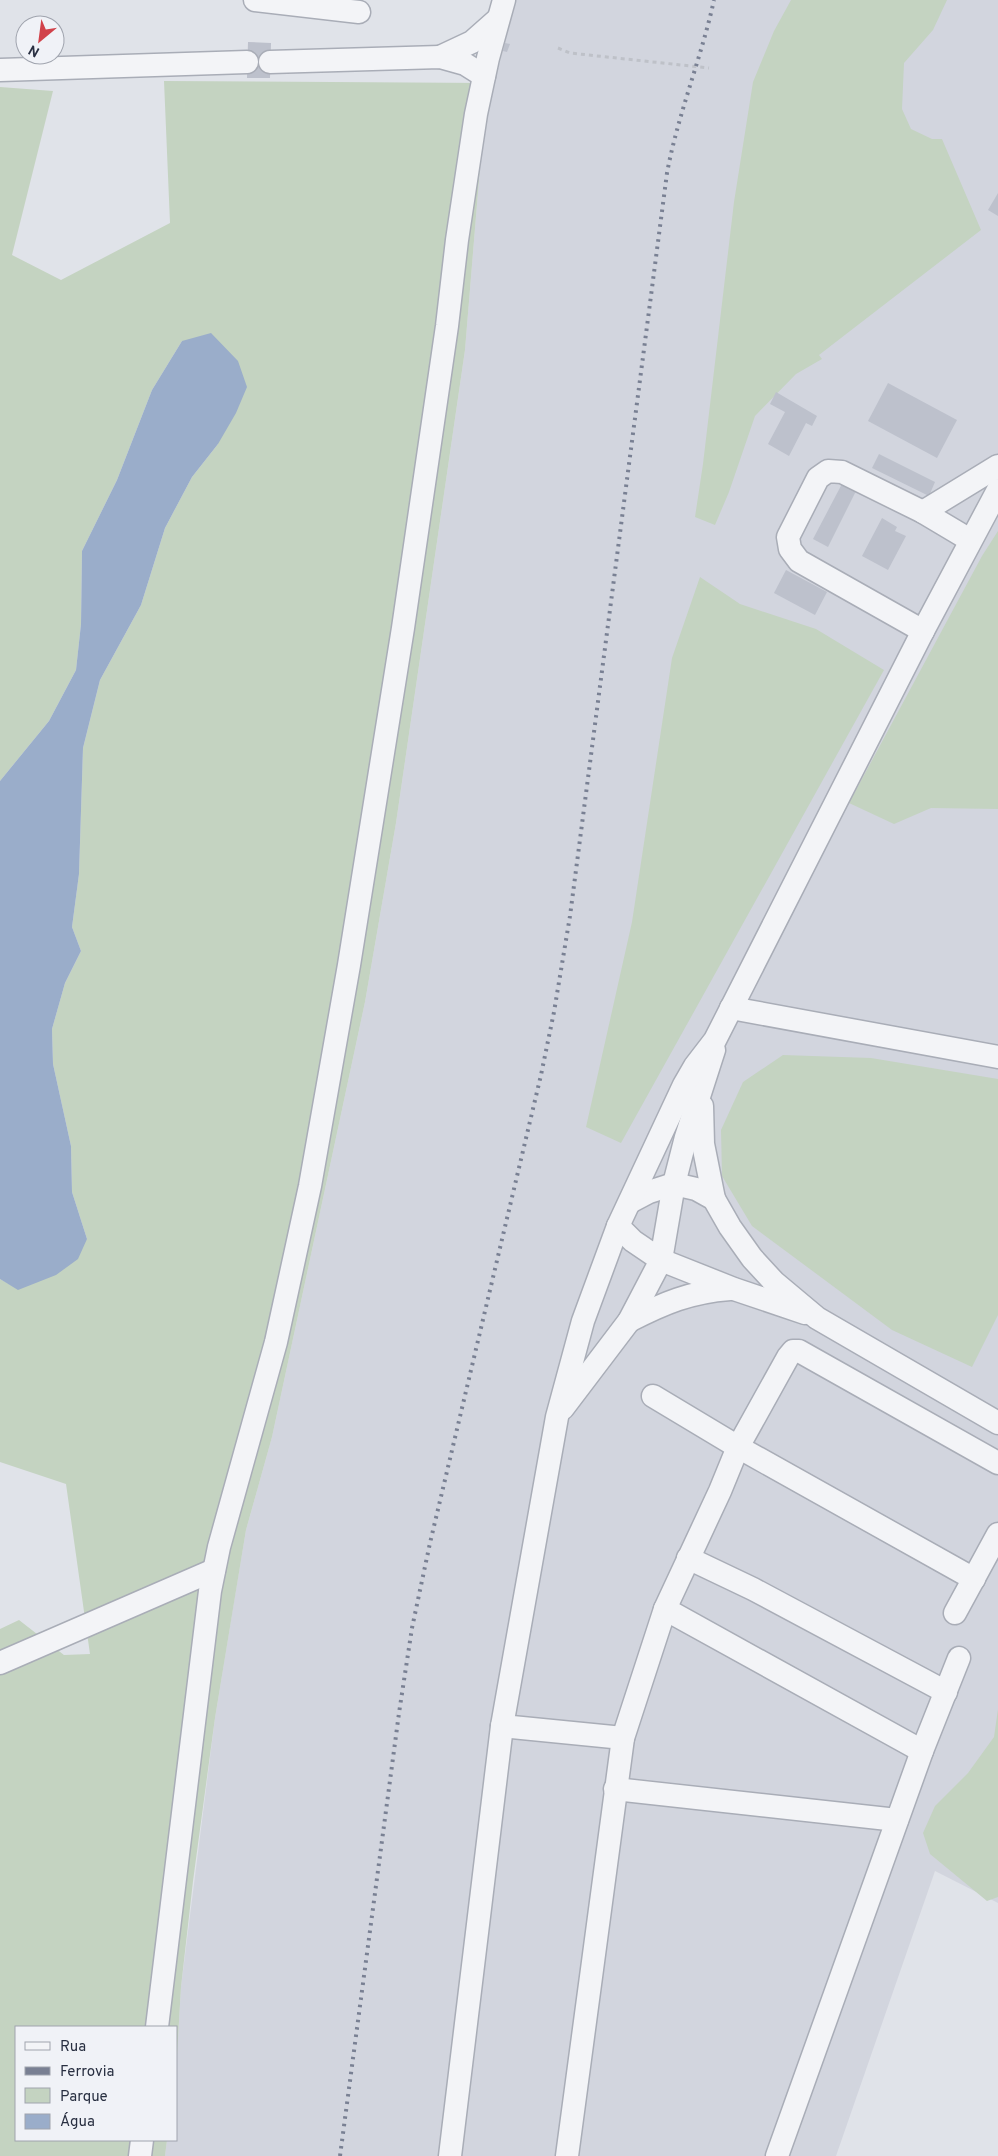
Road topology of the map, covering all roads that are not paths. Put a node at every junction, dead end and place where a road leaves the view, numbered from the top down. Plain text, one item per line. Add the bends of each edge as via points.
1 (255, 0) edge
2 (501, 10) edge
3 (359, 12) dead end
4 (440, 57) junction
5 (248, 62) dead end
6 (270, 62) dead end
7 (0, 70) edge
8 (484, 76) junction
9 (998, 466) edge
10 (998, 490) edge
11 (923, 512) junction
12 (970, 540) junction
13 (923, 631) junction
14 (731, 1008) junction
15 (715, 1040) junction
16 (998, 1058) edge
17 (705, 1080) junction
18 (674, 1184) junction
19 (714, 1199) junction
20 (630, 1202) junction
21 (618, 1226) junction
22 (661, 1260) junction
23 (734, 1289) junction
24 (817, 1318) junction
25 (630, 1321) junction
26 (653, 1396) dead end
27 (556, 1417) junction
28 (998, 1423) edge
29 (738, 1447) junction
30 (998, 1463) edge
31 (998, 1534) edge
32 (688, 1558) junction
33 (214, 1570) junction
34 (974, 1579) junction
35 (665, 1609) junction
36 (955, 1613) dead end
37 (959, 1658) dead end
38 (0, 1663) edge
39 (946, 1692) junction
40 (502, 1726) junction
41 (623, 1738) junction
42 (922, 1751) junction
43 (615, 1789) junction
44 (897, 1820) junction
45 (157, 2026) edge
46 (142, 2141) edge
47 (140, 2156) edge
48 (450, 2156) edge
49 (567, 2156) edge
50 (776, 2156) edge

1 - 3 street
2 - 4 street via 472,42
2 - 8 street
4 - 6 street
4 - 8 street via 465,64
5 - 7 street
8 - 33 street via 457,240 403,628 312,1177 274,1350
9 - 11 street
10 - 12 street
11 - 12 street
11 - 13 street via 842,472 828,471 818,478 788,536 790,549 799,561
12 - 13 street
13 - 14 street
14 - 15 street
14 - 16 street
15 - 17 street
15 - 20 street via 684,1085
17 - 18 street
17 - 19 street via 701,1115 703,1144
18 - 19 street via 696,1189
18 - 20 street
18 - 22 street
19 - 24 street via 752,1258 774,1282
20 - 21 street
21 - 22 street via 632,1242
21 - 27 street via 583,1321
22 - 23 street
22 - 25 street
23 - 24 street
23 - 25 street via 684,1296
24 - 28 street
25 - 27 street
26 - 29 street
27 - 40 street
29 - 30 street via 788,1357 799,1351
29 - 32 street
29 - 34 street
31 - 34 street
32 - 35 street
32 - 39 street
33 - 38 street
33 - 45 street via 205,1621
34 - 36 street
35 - 41 street
35 - 42 street
37 - 39 street
39 - 42 street
40 - 41 street
40 - 48 street
41 - 43 street
42 - 44 street
43 - 44 street
43 - 49 street
44 - 50 street
46 - 47 street

